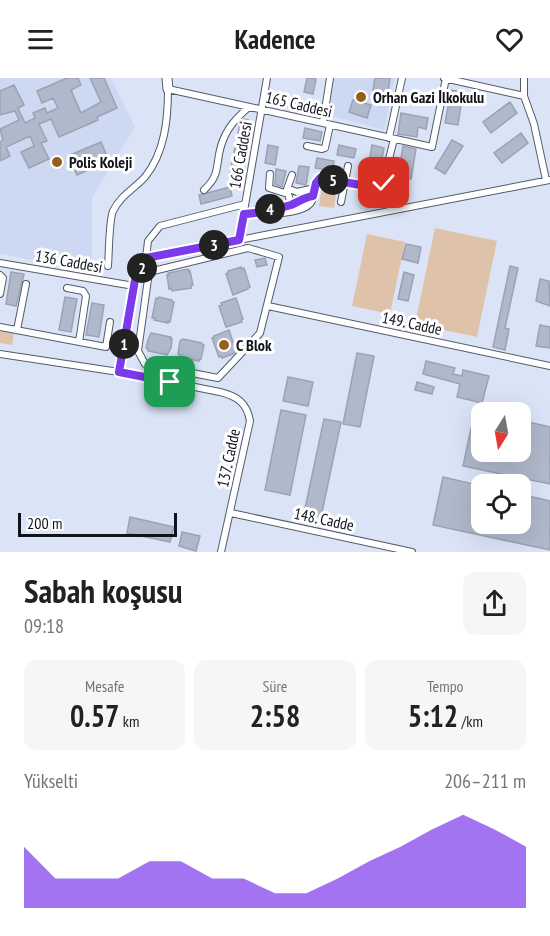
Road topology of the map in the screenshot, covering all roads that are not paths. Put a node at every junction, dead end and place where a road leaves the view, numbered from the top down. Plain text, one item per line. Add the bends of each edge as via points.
1 (167, 78) edge
2 (267, 78) edge
3 (330, 78) edge
4 (402, 78) edge
5 (445, 78) edge
6 (524, 78) edge
7 (168, 89) junction
8 (524, 96) junction
9 (249, 107) junction
10 (261, 109) junction
11 (327, 124) junction
12 (391, 138) junction
13 (307, 146) dead end
14 (348, 166) dead end
15 (270, 174) dead end
16 (292, 175) dead end
17 (548, 180) edge
18 (345, 182) junction
19 (315, 188) junction
20 (204, 190) dead end
21 (288, 191) junction
22 (341, 202) dead end
23 (245, 204) junction
24 (292, 208) junction
25 (244, 214) junction
26 (239, 240) junction
27 (146, 258) junction
28 (0, 263) edge
29 (108, 266) dead end
30 (0, 274) edge
31 (26, 284) dead end
32 (134, 286) junction
33 (67, 288) dead end
34 (0, 294) edge
35 (268, 306) junction
36 (110, 322) dead end
37 (0, 327) edge
38 (17, 330) junction
39 (78, 342) junction
40 (123, 350) junction
41 (138, 351) junction
42 (0, 354) edge
43 (550, 366) edge
44 (119, 372) junction
45 (231, 513) junction
46 (221, 552) edge
47 (412, 552) edge

1 - 7 street
2 - 10 street, 166 Caddesi
3 - 11 street
4 - 12 street
5 - 8 street
5 - 12 street, 165 Caddesi via 432,147
6 - 8 street
7 - 9 street, 165 Caddesi
7 - 29 street via 168,117 161,146 145,176 112,212
8 - 17 street
9 - 10 street, 165 Caddesi
9 - 20 street via 229,126 214,180
10 - 11 street, 165 Caddesi
10 - 23 street, 166 Caddesi
11 - 12 street, 165 Caddesi
11 - 13 street via 325,148
12 - 18 street via 382,187
14 - 18 street
15 - 21 street via 270,189
16 - 21 street
17 - 26 street
18 - 19 street via 322,178
18 - 22 street
19 - 21 street
19 - 24 street via 308,206
21 - 24 street
23 - 25 street, 166 Caddesi
23 - 27 street via 160,226 148,241
24 - 25 street via 272,215
25 - 26 street, 166 Caddesi
26 - 27 street
27 - 32 street
28 - 32 street, 136 Caddesi
30 - 34 street
31 - 38 street
32 - 40 street
33 - 39 street via 86,294
35 - 41 street via 260,333 218,378 145,364
35 - 41 street via 279,257 248,248 149,272
35 - 43 street, 149. Cadde
36 - 39 street via 106,347
37 - 38 street
38 - 39 street
40 - 41 street
40 - 44 street
42 - 44 street, 137. Cadde
44 - 45 street, 137. Cadde via 233,395 242,402 250,421
45 - 46 street, 137. Cadde
45 - 47 street, 148. Cadde

